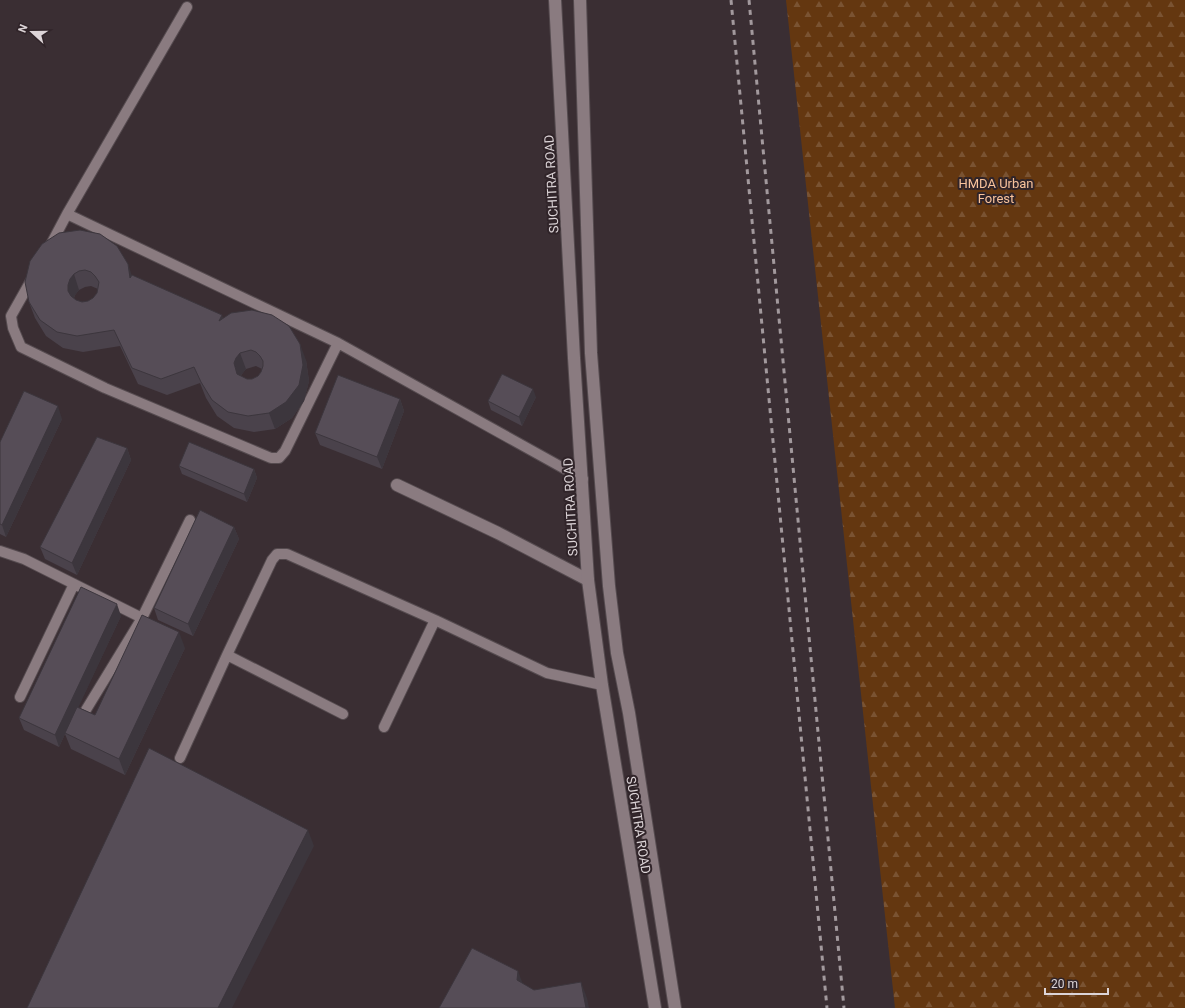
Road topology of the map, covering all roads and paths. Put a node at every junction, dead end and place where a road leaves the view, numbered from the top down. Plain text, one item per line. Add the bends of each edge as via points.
1 (555, 0) edge
2 (580, 0) edge
3 (186, 7) dead end
4 (67, 214) junction
5 (45, 255) edge
6 (37, 268) edge
7 (338, 343) junction
8 (583, 479) junction
9 (397, 485) dead end
10 (190, 520) dead end
11 (0, 551) edge
12 (588, 580) junction
13 (74, 584) junction
14 (142, 618) junction
15 (435, 620) junction
16 (227, 654) junction
17 (602, 685) junction
18 (20, 697) dead end
19 (343, 714) dead end
20 (81, 718) edge
21 (384, 727) dead end
22 (180, 758) dead end
23 (655, 1008) edge
24 (675, 1008) edge

1 - 8 main road, SUCHITRA ROAD
2 - 24 main road, SUCHITRA ROAD via 591,353 610,586 618,653
3 - 4 lane
4 - 5 lane
4 - 7 lane
6 - 7 lane via 11,316 21,347 105,388 271,458 279,458 285,451
7 - 8 lane
8 - 12 main road, SUCHITRA ROAD
9 - 12 main road via 498,532
10 - 14 lane
11 - 13 lane via 24,559
12 - 17 main road, SUCHITRA ROAD
13 - 14 lane
13 - 18 lane
14 - 20 lane
15 - 16 lane via 287,554 278,554 272,560
15 - 17 lane via 547,673
15 - 21 lane
16 - 19 lane
16 - 22 lane
17 - 23 main road, SUCHITRA ROAD

